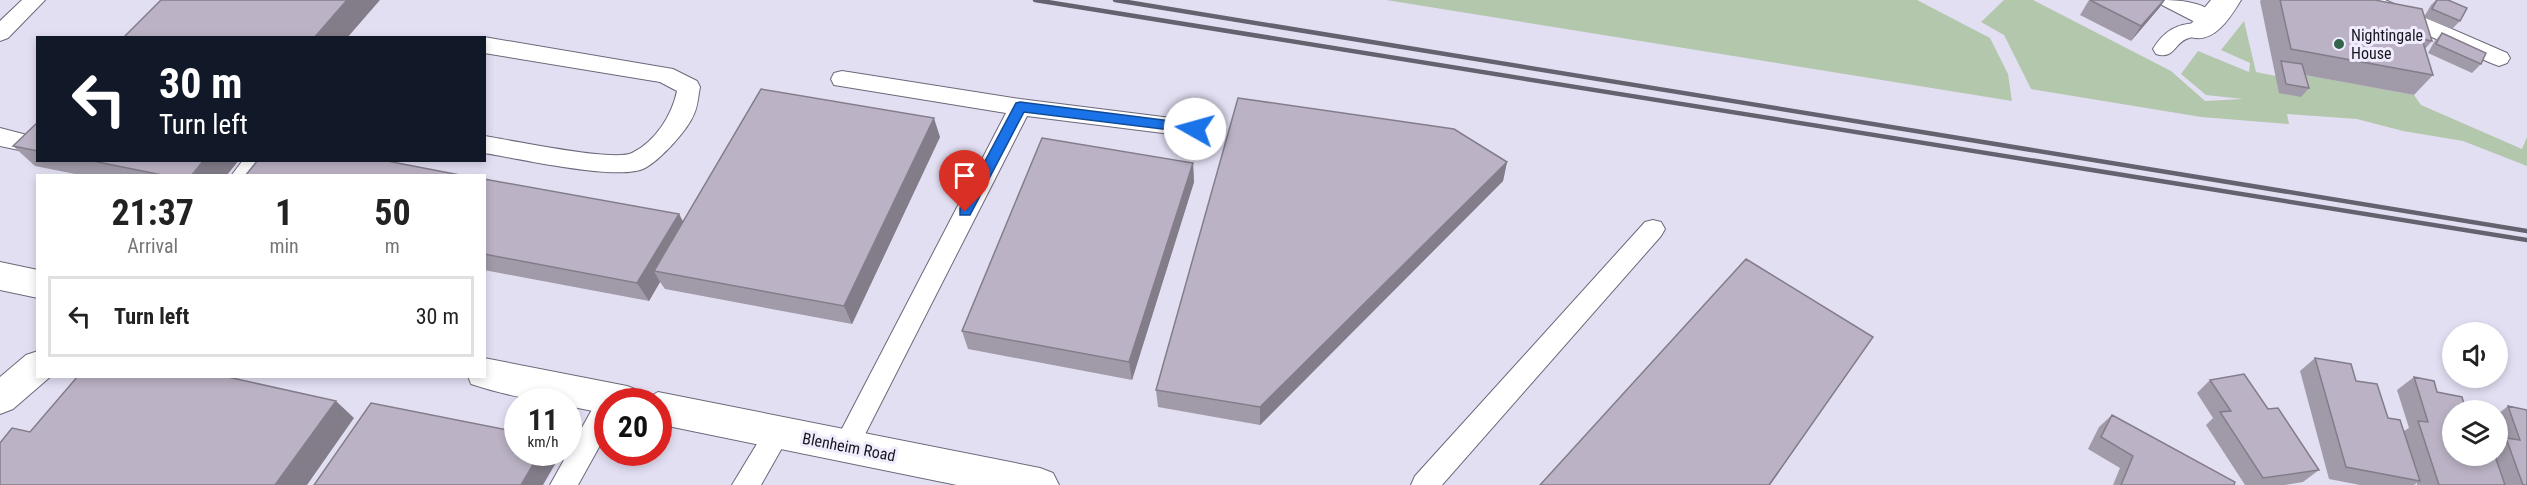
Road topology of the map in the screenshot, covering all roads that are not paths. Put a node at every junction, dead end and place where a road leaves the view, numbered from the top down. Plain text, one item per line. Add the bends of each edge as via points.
1 (35, 0) edge
2 (2169, 0) edge
3 (2366, 0) edge
4 (2212, 17) edge
5 (0, 33) edge
6 (486, 45) edge
7 (2164, 49) dead end
8 (2499, 58) dead end
9 (842, 79) dead end
10 (1020, 107) junction
11 (1195, 129) dead end
12 (486, 144) edge
13 (256, 162) edge
14 (244, 174) edge
15 (1653, 229) dead end
16 (0, 276) edge
17 (36, 284) edge
18 (36, 368) edge
19 (486, 373) edge
20 (0, 398) edge
21 (594, 398) edge
22 (672, 411) edge
23 (778, 432) junction
24 (594, 435) edge
25 (846, 446) junction
26 (564, 485) edge
27 (746, 485) edge
28 (1040, 485) edge
29 (1425, 485) edge

1 - 5 lane
2 - 4 lane
3 - 8 lane
4 - 7 lane via 2181,31
6 - 12 lane via 664,75 689,87 684,113 664,139 637,162 608,164
9 - 10 lane
10 - 11 lane
10 - 25 lane
13 - 14 lane
15 - 29 lane
16 - 17 street
18 - 20 street
19 - 21 street
22 - 23 street, Blenheim Road
23 - 25 street, Blenheim Road
23 - 27 lane
24 - 26 lane
25 - 28 street, Blenheim Road

